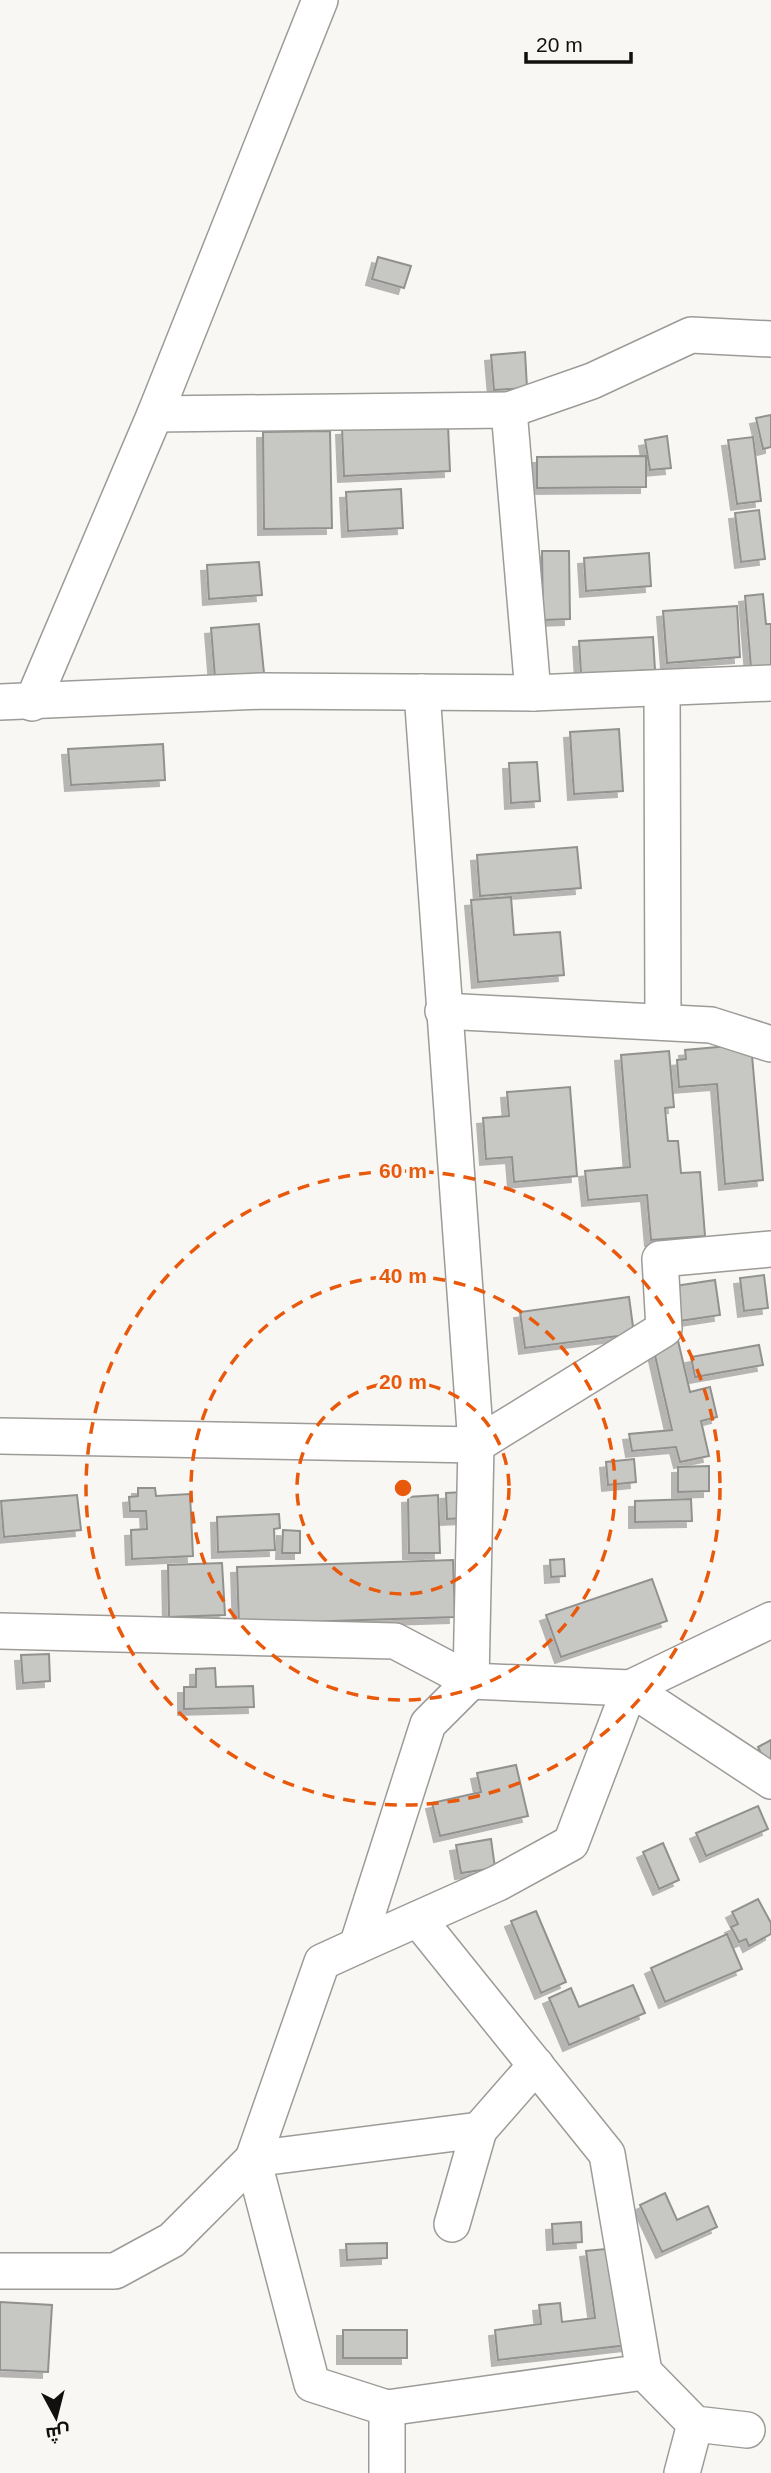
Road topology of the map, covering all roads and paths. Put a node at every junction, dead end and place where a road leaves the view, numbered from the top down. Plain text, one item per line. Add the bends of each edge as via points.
1 (320, 0) edge
2 (771, 339) edge
3 (509, 410) junction
4 (155, 414) junction
5 (771, 683) edge
6 (662, 688) junction
7 (422, 692) junction
8 (533, 693) junction
9 (16, 702) edge
10 (443, 1011) junction
11 (663, 1022) junction
12 (771, 1044) edge
13 (771, 1249) edge
14 (0, 1436) edge
15 (475, 1445) junction
16 (771, 1620) edge
17 (0, 1631) edge
18 (471, 1681) junction
19 (630, 1688) junction
20 (771, 1781) edge
21 (418, 1919) junction
22 (357, 1946) junction
23 (536, 2065) junction
24 (479, 2130) junction
25 (253, 2159) junction
26 (452, 2224) dead end
27 (0, 2271) edge
28 (644, 2372) junction
29 (387, 2408) junction
30 (695, 2424) junction
31 (747, 2430) dead end
32 (387, 2473) edge
33 (682, 2473) edge

1 - 4 street
2 - 3 street via 691,335 592,381
3 - 4 street
3 - 8 street
4 - 9 street
5 - 6 street
6 - 8 street
6 - 11 street
7 - 8 street
7 - 9 street via 263,691
7 - 10 street
10 - 11 street
10 - 15 street
11 - 12 street via 711,1025
13 - 15 street via 660,1259 664,1329
14 - 15 street
15 - 18 street
16 - 19 street
17 - 18 street via 395,1641
18 - 19 street
18 - 22 street via 428,1724
19 - 20 street
19 - 21 street via 571,1843
21 - 22 street
21 - 23 street
22 - 25 street via 322,1962
23 - 24 street
23 - 28 street via 607,2154
24 - 25 street
24 - 26 street
25 - 27 street via 172,2240 115,2272
25 - 29 street via 312,2384
28 - 29 street
28 - 30 street
29 - 32 street
30 - 31 street
30 - 33 street

